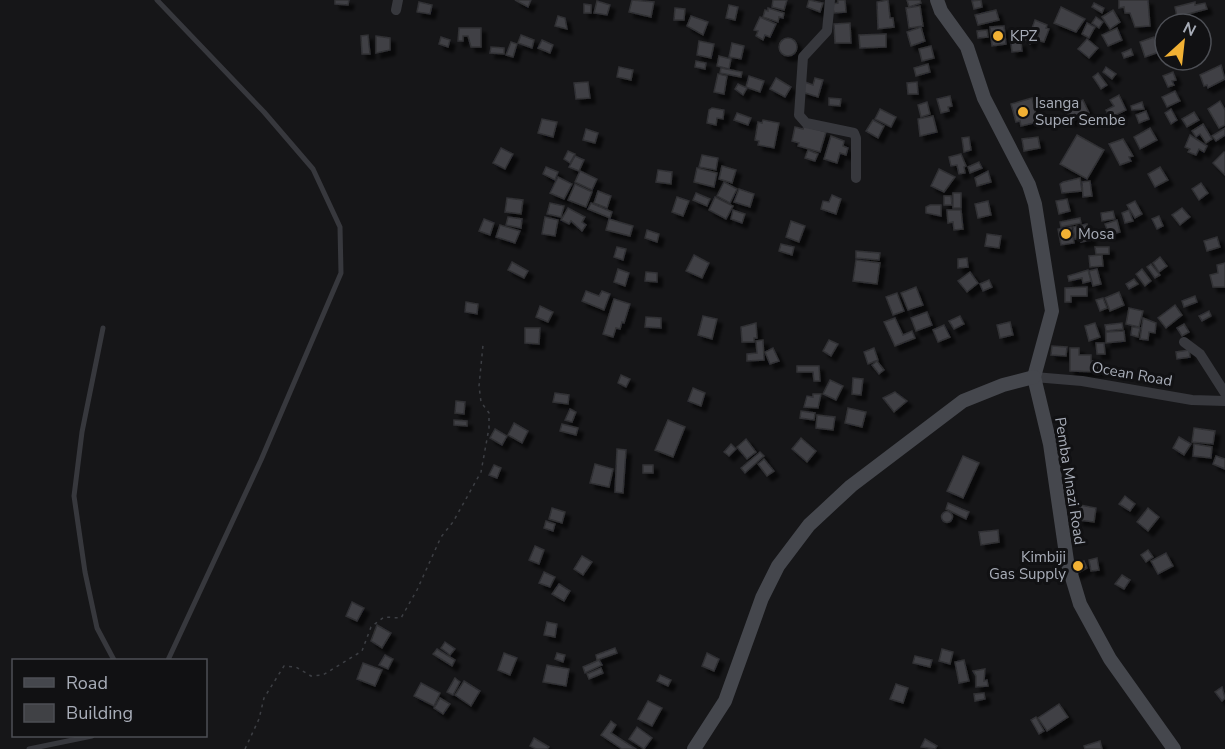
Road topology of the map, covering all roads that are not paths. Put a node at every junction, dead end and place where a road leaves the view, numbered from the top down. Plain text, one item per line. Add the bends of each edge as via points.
1 (157, 0) edge
2 (830, 0) edge
3 (938, 0) edge
4 (856, 178) dead end
5 (103, 328) dead end
6 (1184, 342) dead end
7 (1034, 377) junction
8 (1225, 393) edge
9 (1225, 401) edge
10 (113, 659) edge
11 (168, 659) edge
12 (83, 737) edge
13 (29, 749) edge
14 (694, 749) edge
15 (1174, 749) edge

1 - 11 lane via 264,112 312,169 340,227 340,273 261,460
2 - 4 street via 827,31 803,57 799,115 806,123 854,133
3 - 7 main road, Pemba Mnazi Road via 941,11 967,47 984,98 1035,204 1052,311
5 - 10 lane via 82,432 74,496 97,628
6 - 8 street via 1200,354
7 - 9 street, Ocean Road via 1192,400
7 - 14 main road via 963,401 851,486 809,525 778,566 762,598 726,701
7 - 15 main road, Pemba Mnazi Road via 1050,444 1067,561 1080,604 1110,658
12 - 13 lane

